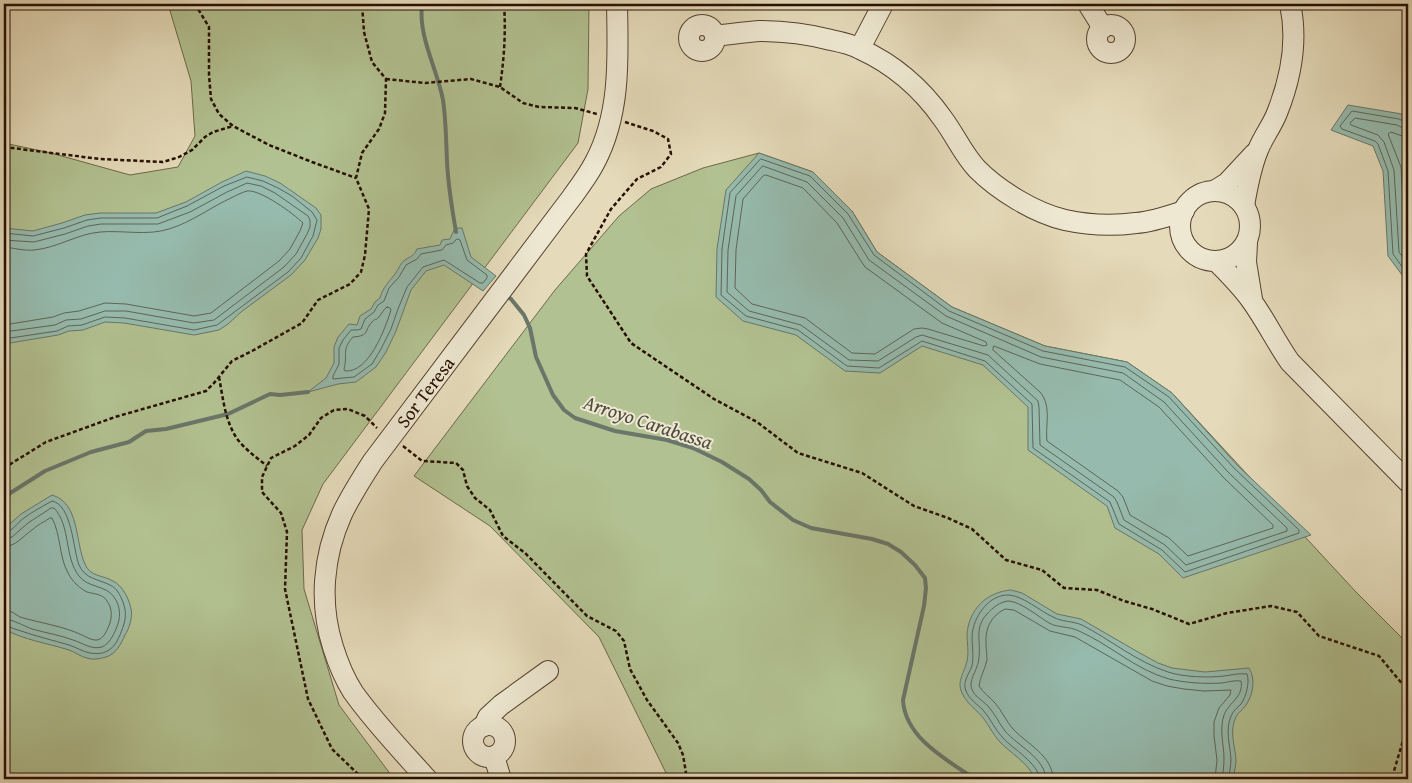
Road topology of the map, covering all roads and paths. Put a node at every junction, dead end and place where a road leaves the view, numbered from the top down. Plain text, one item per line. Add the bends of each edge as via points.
1 (195, 4) edge
2 (362, 4) edge
3 (504, 4) edge
4 (616, 4) edge
5 (883, 4) edge
6 (1088, 4) edge
7 (1290, 4) edge
8 (1103, 28) dead end
9 (715, 36) dead end
10 (860, 48) junction
11 (386, 79) junction
12 (500, 87) junction
13 (599, 115) dead end
14 (624, 122) dead end
15 (233, 126) junction
16 (4, 147) edge
17 (1257, 151) junction
18 (356, 178) junction
19 (1214, 191) junction
20 (1244, 206) junction
21 (1184, 211) junction
22 (1137, 223) junction
23 (1182, 239) junction
24 (1247, 243) junction
25 (1217, 262) junction
26 (1252, 300) junction
27 (219, 377) junction
28 (377, 428) dead end
29 (402, 445) dead end
30 (267, 466) junction
31 (4, 468) edge
32 (1408, 482) edge
33 (548, 671) dead end
34 (362, 779) edge
35 (427, 779) edge
36 (501, 779) edge
37 (687, 779) edge
38 (1394, 779) edge

1 - 15 path via 209,27 211,99 219,114
2 - 11 path via 364,32 372,62
3 - 12 path via 504,58
4 - 35 street, Sor Teresa via 617,80 614,103 596,162 372,461 342,515 327,562 327,621 342,672 370,714
5 - 10 street
6 - 8 street
7 - 17 street via 1293,55 1288,82 1277,114
9 - 10 street via 787,32
10 - 22 street via 899,72 917,88 944,120 976,168 1012,196 1064,220 1099,225
11 - 12 path via 425,83 470,79
11 - 18 path via 385,113 379,129 362,153
12 - 13 path via 523,103 575,108
14 - 38 path via 668,139 672,154 661,167 637,179 611,209 586,254 587,276 631,343 714,399 757,422 798,453 862,473 914,506 972,529 1006,560 1042,570 1064,588 1097,590 1189,624 1227,613 1271,606 1296,612 1319,636 1379,656 1404,686 1407,727
15 - 16 path via 213,132 192,150 163,162 100,159
15 - 18 path via 269,145
17 - 19 street via 1239,172
17 - 20 street
18 - 27 path via 369,209 365,255 360,272 350,284 318,300 302,323 232,361
19 - 20 street via 1226,192
19 - 21 street via 1196,197
20 - 24 street via 1251,224
21 - 22 street
21 - 23 street via 1180,229
22 - 23 street
23 - 25 street via 1196,256
24 - 25 street via 1239,253
24 - 26 street via 1246,262
25 - 26 street
26 - 32 street via 1290,362
27 - 30 path via 230,423 239,441
27 - 31 path via 206,391 115,417 46,442
28 - 30 path via 365,416 348,409 334,410 321,418 296,446 271,458
29 - 37 path via 422,461 456,463 463,470 467,486 475,498 490,510 504,536 587,616 616,631 624,641 630,669 647,700 678,743
30 - 34 path via 262,477 262,492 281,513 287,532 285,589 308,699 332,749
33 - 36 street via 501,705 488,717 484,726 496,727 504,736 504,748 494,757

